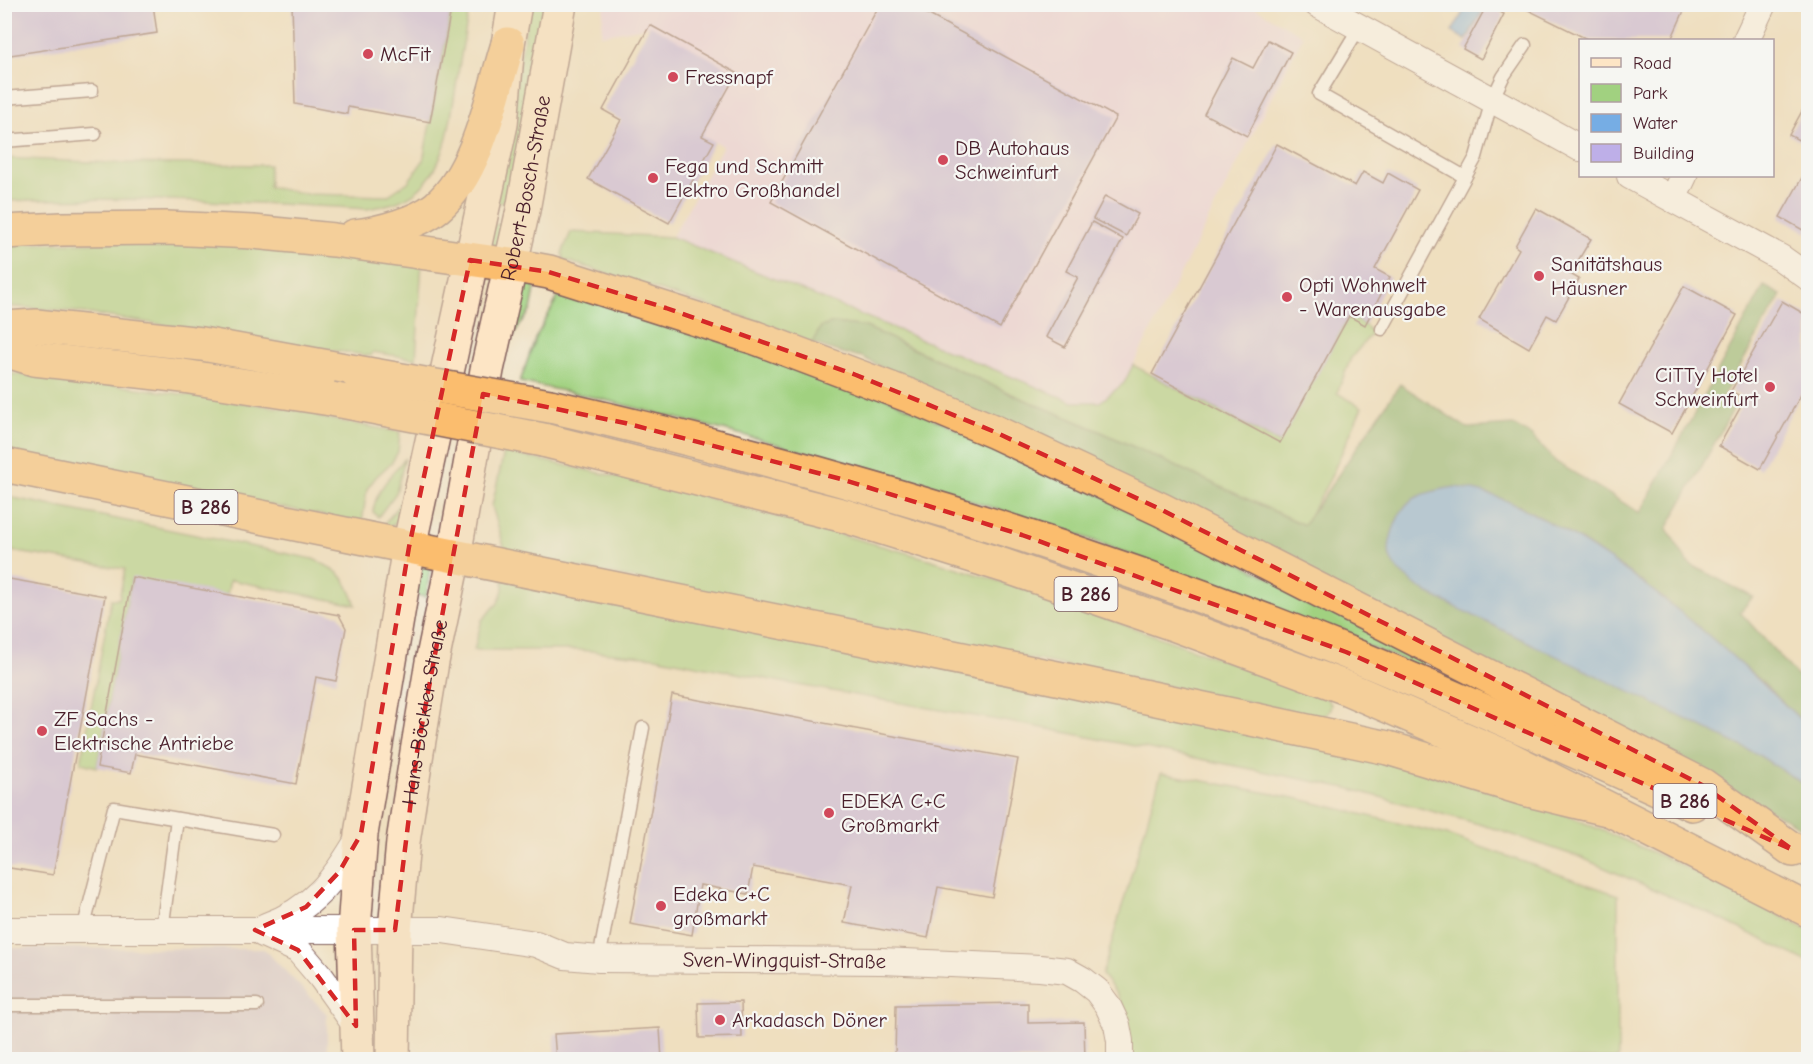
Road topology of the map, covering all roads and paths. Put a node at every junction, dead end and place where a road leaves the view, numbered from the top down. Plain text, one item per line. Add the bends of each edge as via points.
1 (515, 4) edge
2 (560, 4) edge
3 (1317, 4) edge
4 (1763, 4) edge
5 (1359, 28) junction
6 (1746, 39) edge
7 (508, 44) junction
8 (1525, 45) dead end
9 (92, 91) dead end
10 (4, 98) edge
11 (1492, 100) junction
12 (95, 134) dead end
13 (4, 141) edge
14 (1579, 147) edge
15 (1465, 177) junction
16 (1632, 177) edge
17 (1684, 177) edge
18 (1673, 199) junction
19 (4, 232) edge
20 (334, 240) junction
21 (470, 260) junction
22 (511, 265) junction
23 (1809, 277) edge
24 (4, 328) edge
25 (1382, 329) dead end
26 (4, 350) edge
27 (451, 351) joint
28 (487, 370) joint
29 (4, 465) edge
30 (408, 547) junction
31 (454, 556) junction
32 (643, 728) dead end
33 (1607, 808) junction
34 (177, 819) junction
35 (361, 834) junction
36 (273, 835) dead end
37 (1801, 854) edge
38 (1809, 910) edge
39 (4, 930) edge
40 (83, 930) junction
41 (162, 930) junction
42 (255, 930) junction
43 (354, 930) junction
44 (395, 930) junction
45 (599, 959) junction
46 (4, 1005) edge
47 (257, 1005) dead end
48 (356, 1026) junction
49 (358, 1059) edge
50 (393, 1059) edge
51 (1120, 1059) edge

1 - 7 street, Robert-Bosch-Straße
2 - 22 street, Robert-Bosch-Straße
3 - 5 street
4 - 6 street
5 - 11 street
5 - 15 lane via 1319,94
7 - 20 highway, B 286 via 473,157 457,184 436,207 402,225
7 - 21 street, Robert-Bosch-Straße via 501,124
8 - 11 lane
9 - 10 lane
11 - 14 street
11 - 15 lane via 1476,157
12 - 13 lane
15 - 25 lane
16 - 18 street
17 - 18 street
18 - 23 street via 1782,258
19 - 20 highway, B 286 via 167,228
20 - 21 highway, B 286
21 - 22 highway, B 286
21 - 27 street, Robert-Bosch-Straße
22 - 28 street, Robert-Bosch-Straße
22 - 37 highway, B 286 via 549,272 756,338 995,432 1162,510 1702,785
24 - 37 highway, B 286, bridge via 36,326 281,357 550,406 706,442 841,479 1022,535 1346,652
26 - 33 highway, B 286, bridge via 34,359 183,376 331,399 543,440 845,516 1005,566 1344,687 1506,757
27 - 30 street, Hans-Böckler-Straße
28 - 31 street, Hans-Böckler-Straße
29 - 30 highway, B 286
30 - 31 highway, B 286
30 - 35 street, Hans-Böckler-Straße
31 - 33 highway via 1388,748 1524,789
31 - 44 street, Hans-Böckler-Straße via 410,797
32 - 45 lane
33 - 38 highway, B 286
34 - 36 lane
34 - 40 lane via 114,808
34 - 41 lane
35 - 42 street, Hans-Böckler-Straße via 339,872 306,907
35 - 43 street, Hans-Böckler-Straße
39 - 40 street, Sven-Wingquist-Straße
40 - 41 street, Sven-Wingquist-Straße
41 - 42 street, Sven-Wingquist-Straße
42 - 43 street, Sven-Wingquist-Straße
42 - 48 street via 297,950
43 - 44 street, Sven-Wingquist-Straße
43 - 48 street, Hans-Böckler-Straße
44 - 45 street, Sven-Wingquist-Straße via 454,932 536,944 565,956
44 - 50 street, Hans-Böckler-Straße
45 - 51 street, Sven-Wingquist-Straße via 882,961 1067,971 1083,980 1108,1006 1117,1025
46 - 47 lane
48 - 49 street, Hans-Böckler-Straße

